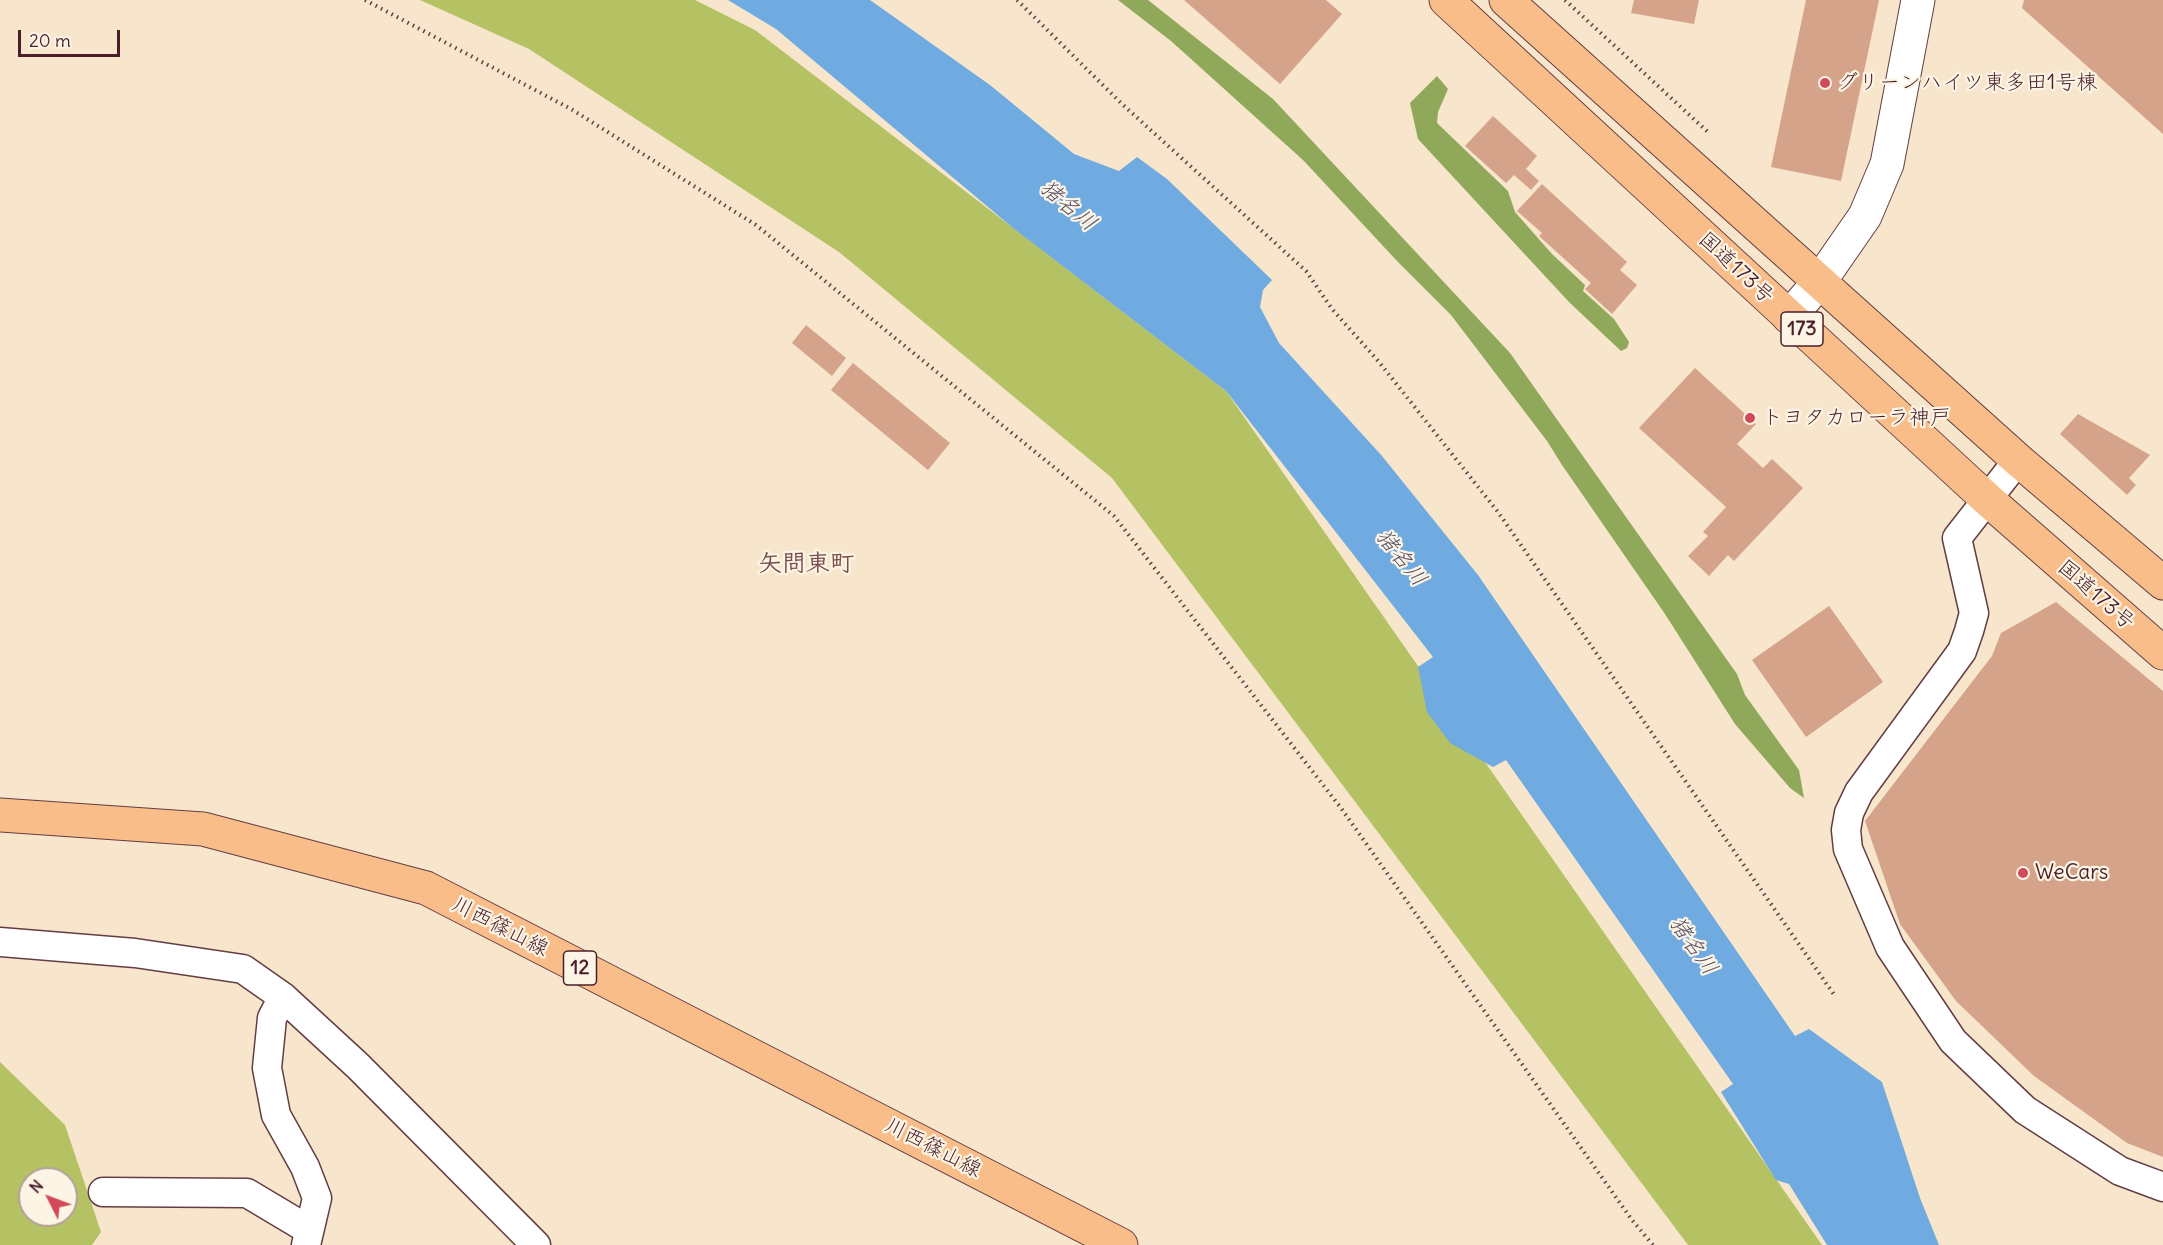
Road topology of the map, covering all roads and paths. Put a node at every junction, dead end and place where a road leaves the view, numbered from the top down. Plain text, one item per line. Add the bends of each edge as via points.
1 (364, 0) edge
2 (1017, 0) edge
3 (1446, 0) edge
4 (1506, 0) edge
5 (1565, 0) edge
6 (1918, 0) edge
7 (1712, 136) dead end
8 (1820, 281) junction
9 (1789, 317) junction
10 (2018, 460) junction
11 (1987, 499) junction
12 (2163, 583) edge
13 (2163, 653) edge
14 (0, 815) edge
15 (0, 942) edge
16 (1835, 996) dead end
17 (283, 997) junction
18 (2163, 1187) edge
19 (103, 1192) dead end
20 (308, 1238) edge
21 (536, 1245) edge
22 (1121, 1245) edge
23 (1653, 1245) edge

1 - 23 path via 571,109 756,225 1114,516 1341,808
2 - 16 path via 1122,104 1306,271 1332,309 1498,512
3 - 9 main road, 国道173号 / 173
4 - 8 main road, 173
5 - 7 path
6 - 8 street via 1887,164 1865,216
8 - 9 street
8 - 10 main road, 173
9 - 11 main road, 国道173号 / 173
10 - 11 street
10 - 12 main road, 173
11 - 13 main road, 国道173号 / 173
11 - 18 street via 1957,538 1974,613 1970,631 1962,651 1859,792 1849,813 1848,849 1890,947 1953,1041 2025,1110 2120,1171
14 - 22 main road, 川西篠山線 / 12 via 203,829 426,888
15 - 17 street via 135,953 243,969
17 - 20 street via 272,1018 267,1068 276,1115 317,1198
17 - 21 street via 358,1066
19 - 20 street via 247,1193

